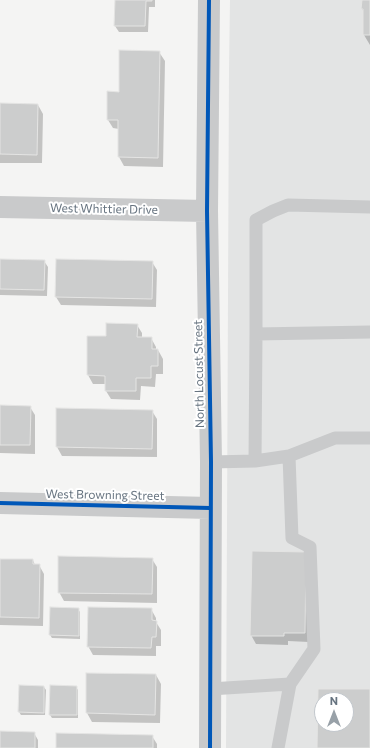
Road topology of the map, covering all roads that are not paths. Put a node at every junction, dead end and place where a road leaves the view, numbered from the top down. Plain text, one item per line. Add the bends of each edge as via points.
1 (209, 0) edge
2 (0, 206) edge
3 (370, 207) edge
4 (207, 211) junction
5 (370, 332) edge
6 (256, 334) junction
7 (370, 438) edge
8 (289, 456) junction
9 (255, 461) junction
10 (210, 462) junction
11 (0, 503) edge
12 (210, 508) junction
13 (290, 684) junction
14 (210, 688) junction
15 (210, 748) edge
16 (278, 748) edge

1 - 4 street, North Locust Street
2 - 4 street, West Whittier Drive
3 - 6 lane via 288,205 256,220
4 - 10 street, North Locust Street
5 - 6 lane
6 - 9 lane
7 - 8 lane via 335,438
8 - 9 lane
8 - 13 lane via 292,538 310,547 314,650
9 - 10 lane
10 - 12 street, North Locust Street
11 - 12 street, West Browning Street
12 - 14 street, North Locust Street
13 - 14 lane
13 - 16 lane
14 - 15 street, North Locust Street

